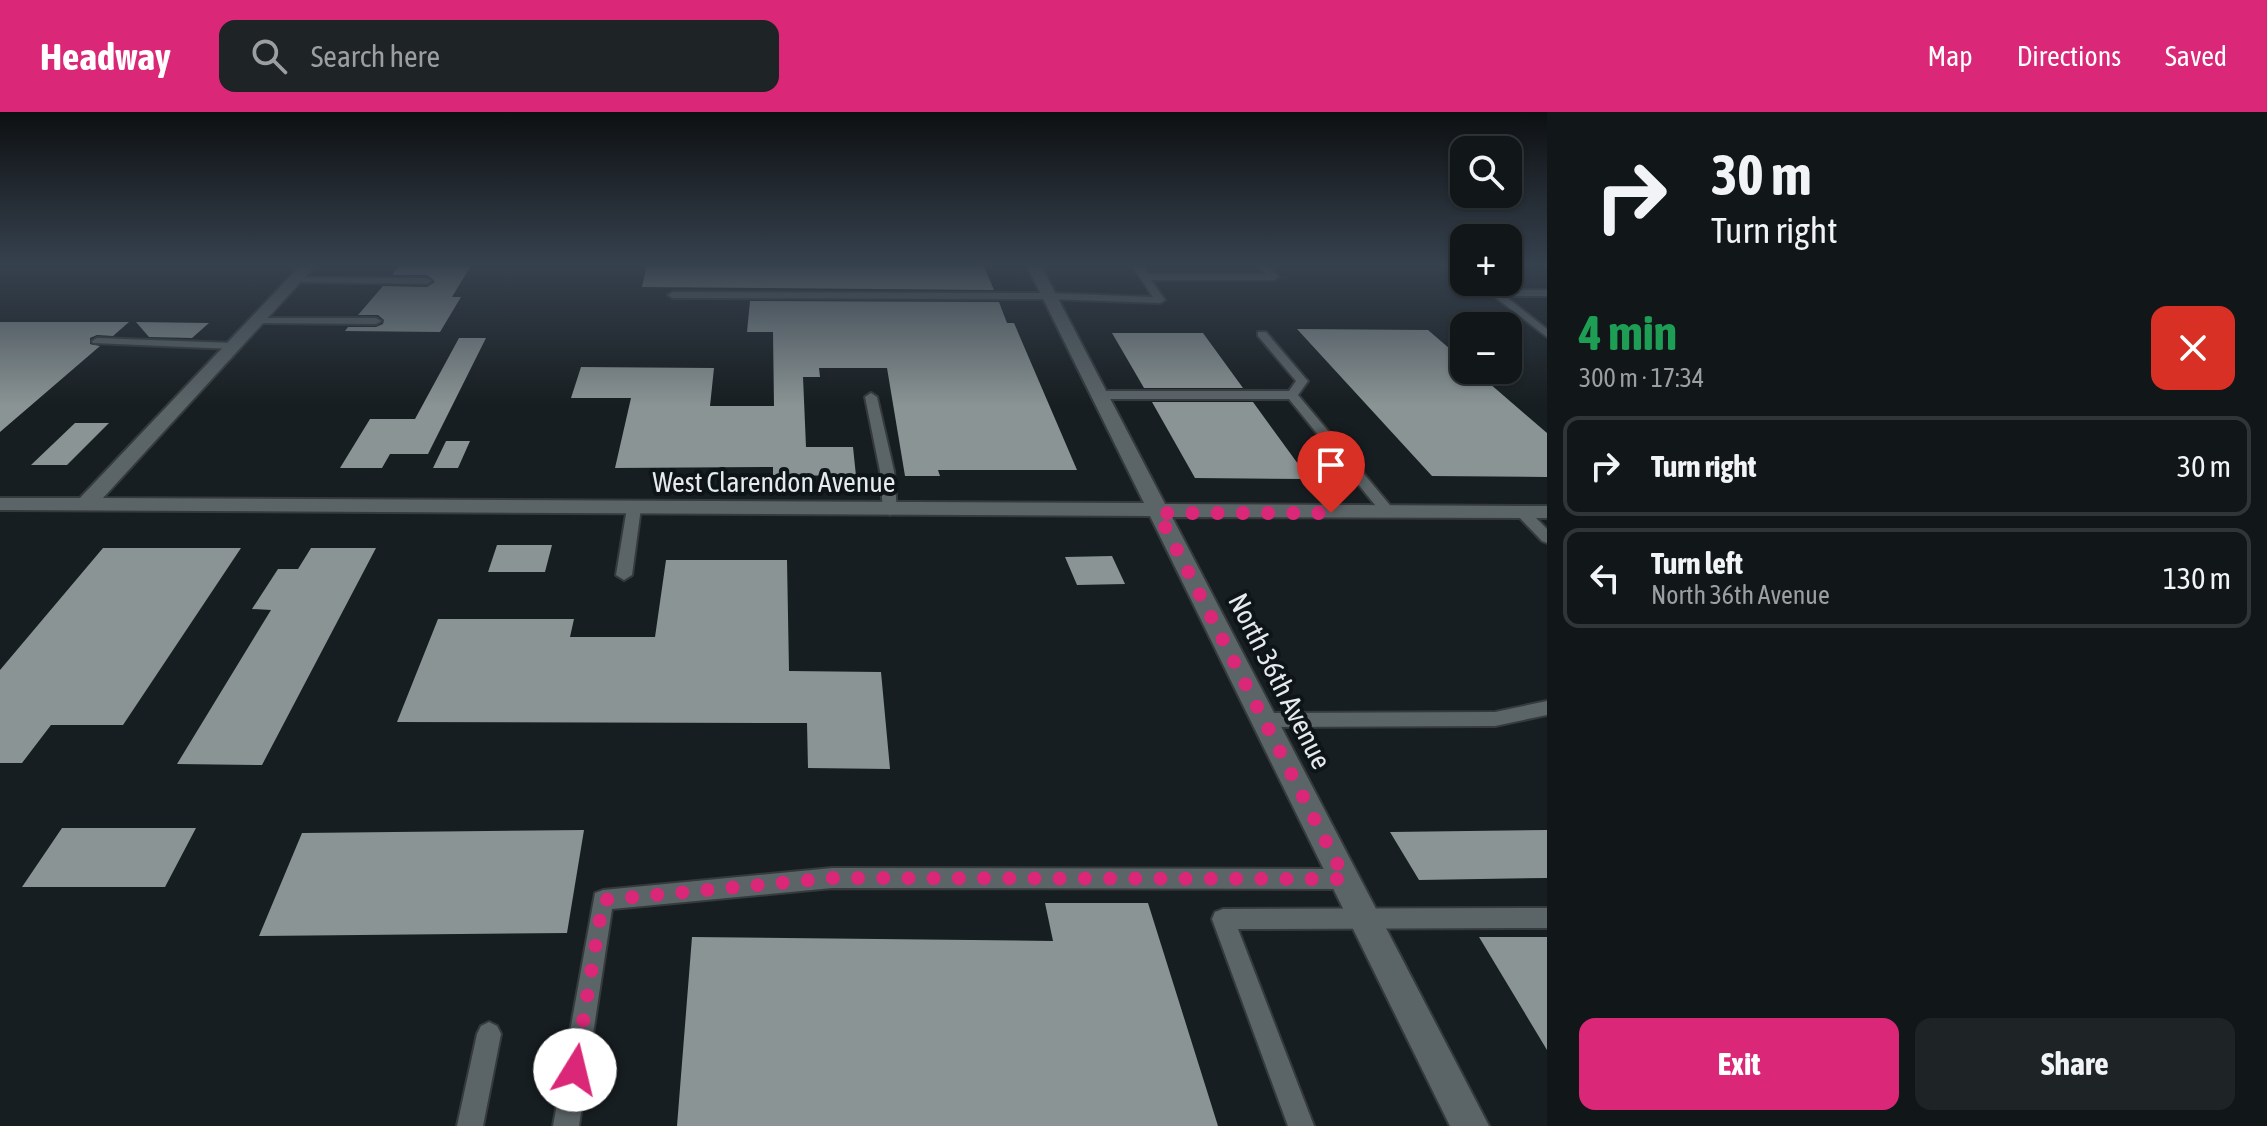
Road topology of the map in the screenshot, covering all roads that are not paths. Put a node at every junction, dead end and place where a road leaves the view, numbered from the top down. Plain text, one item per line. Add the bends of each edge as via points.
1 (266, 311) edge
2 (1057, 311) edge
3 (1518, 311) edge
4 (257, 321) junction
5 (376, 321) dead end
6 (1262, 334) dead end
7 (1547, 334) edge
8 (97, 341) dead end
9 (233, 346) junction
10 (1099, 395) junction
11 (1292, 395) junction
12 (871, 397) dead end
13 (0, 504) edge
14 (86, 504) junction
15 (634, 508) junction
16 (890, 511) junction
17 (1522, 512) junction
18 (1547, 512) edge
19 (1158, 513) junction
20 (1389, 513) junction
21 (1547, 538) edge
22 (624, 575) dead end
23 (1547, 708) edge
24 (1264, 720) junction
25 (1345, 879) junction
26 (1547, 918) edge
27 (1365, 919) junction
28 (489, 1034) dead end
29 (470, 1126) edge
30 (566, 1126) edge
31 (1301, 1126) edge
32 (1470, 1126) edge

1 - 4 street
2 - 10 street, North 36th Avenue
3 - 7 lane
4 - 5 lane
4 - 9 street
6 - 11 lane via 1302,381
8 - 9 lane
9 - 14 street
10 - 11 lane
10 - 19 street, North 36th Avenue
11 - 20 lane
12 - 16 lane
13 - 14 street, West Clarendon Avenue
14 - 15 street, West Clarendon Avenue
15 - 16 street, West Clarendon Avenue
15 - 22 lane
16 - 19 street, West Clarendon Avenue
17 - 18 street, West Clarendon Avenue
17 - 20 street, West Clarendon Avenue
17 - 21 lane
19 - 20 street, West Clarendon Avenue
19 - 24 street, North 36th Avenue
23 - 24 lane via 1495,719
24 - 25 street, North 36th Avenue
25 - 27 street, North 36th Avenue
25 - 30 lane via 832,878 603,900
26 - 27 lane
27 - 31 lane via 1223,919
27 - 32 street, North 36th Avenue
28 - 29 lane

